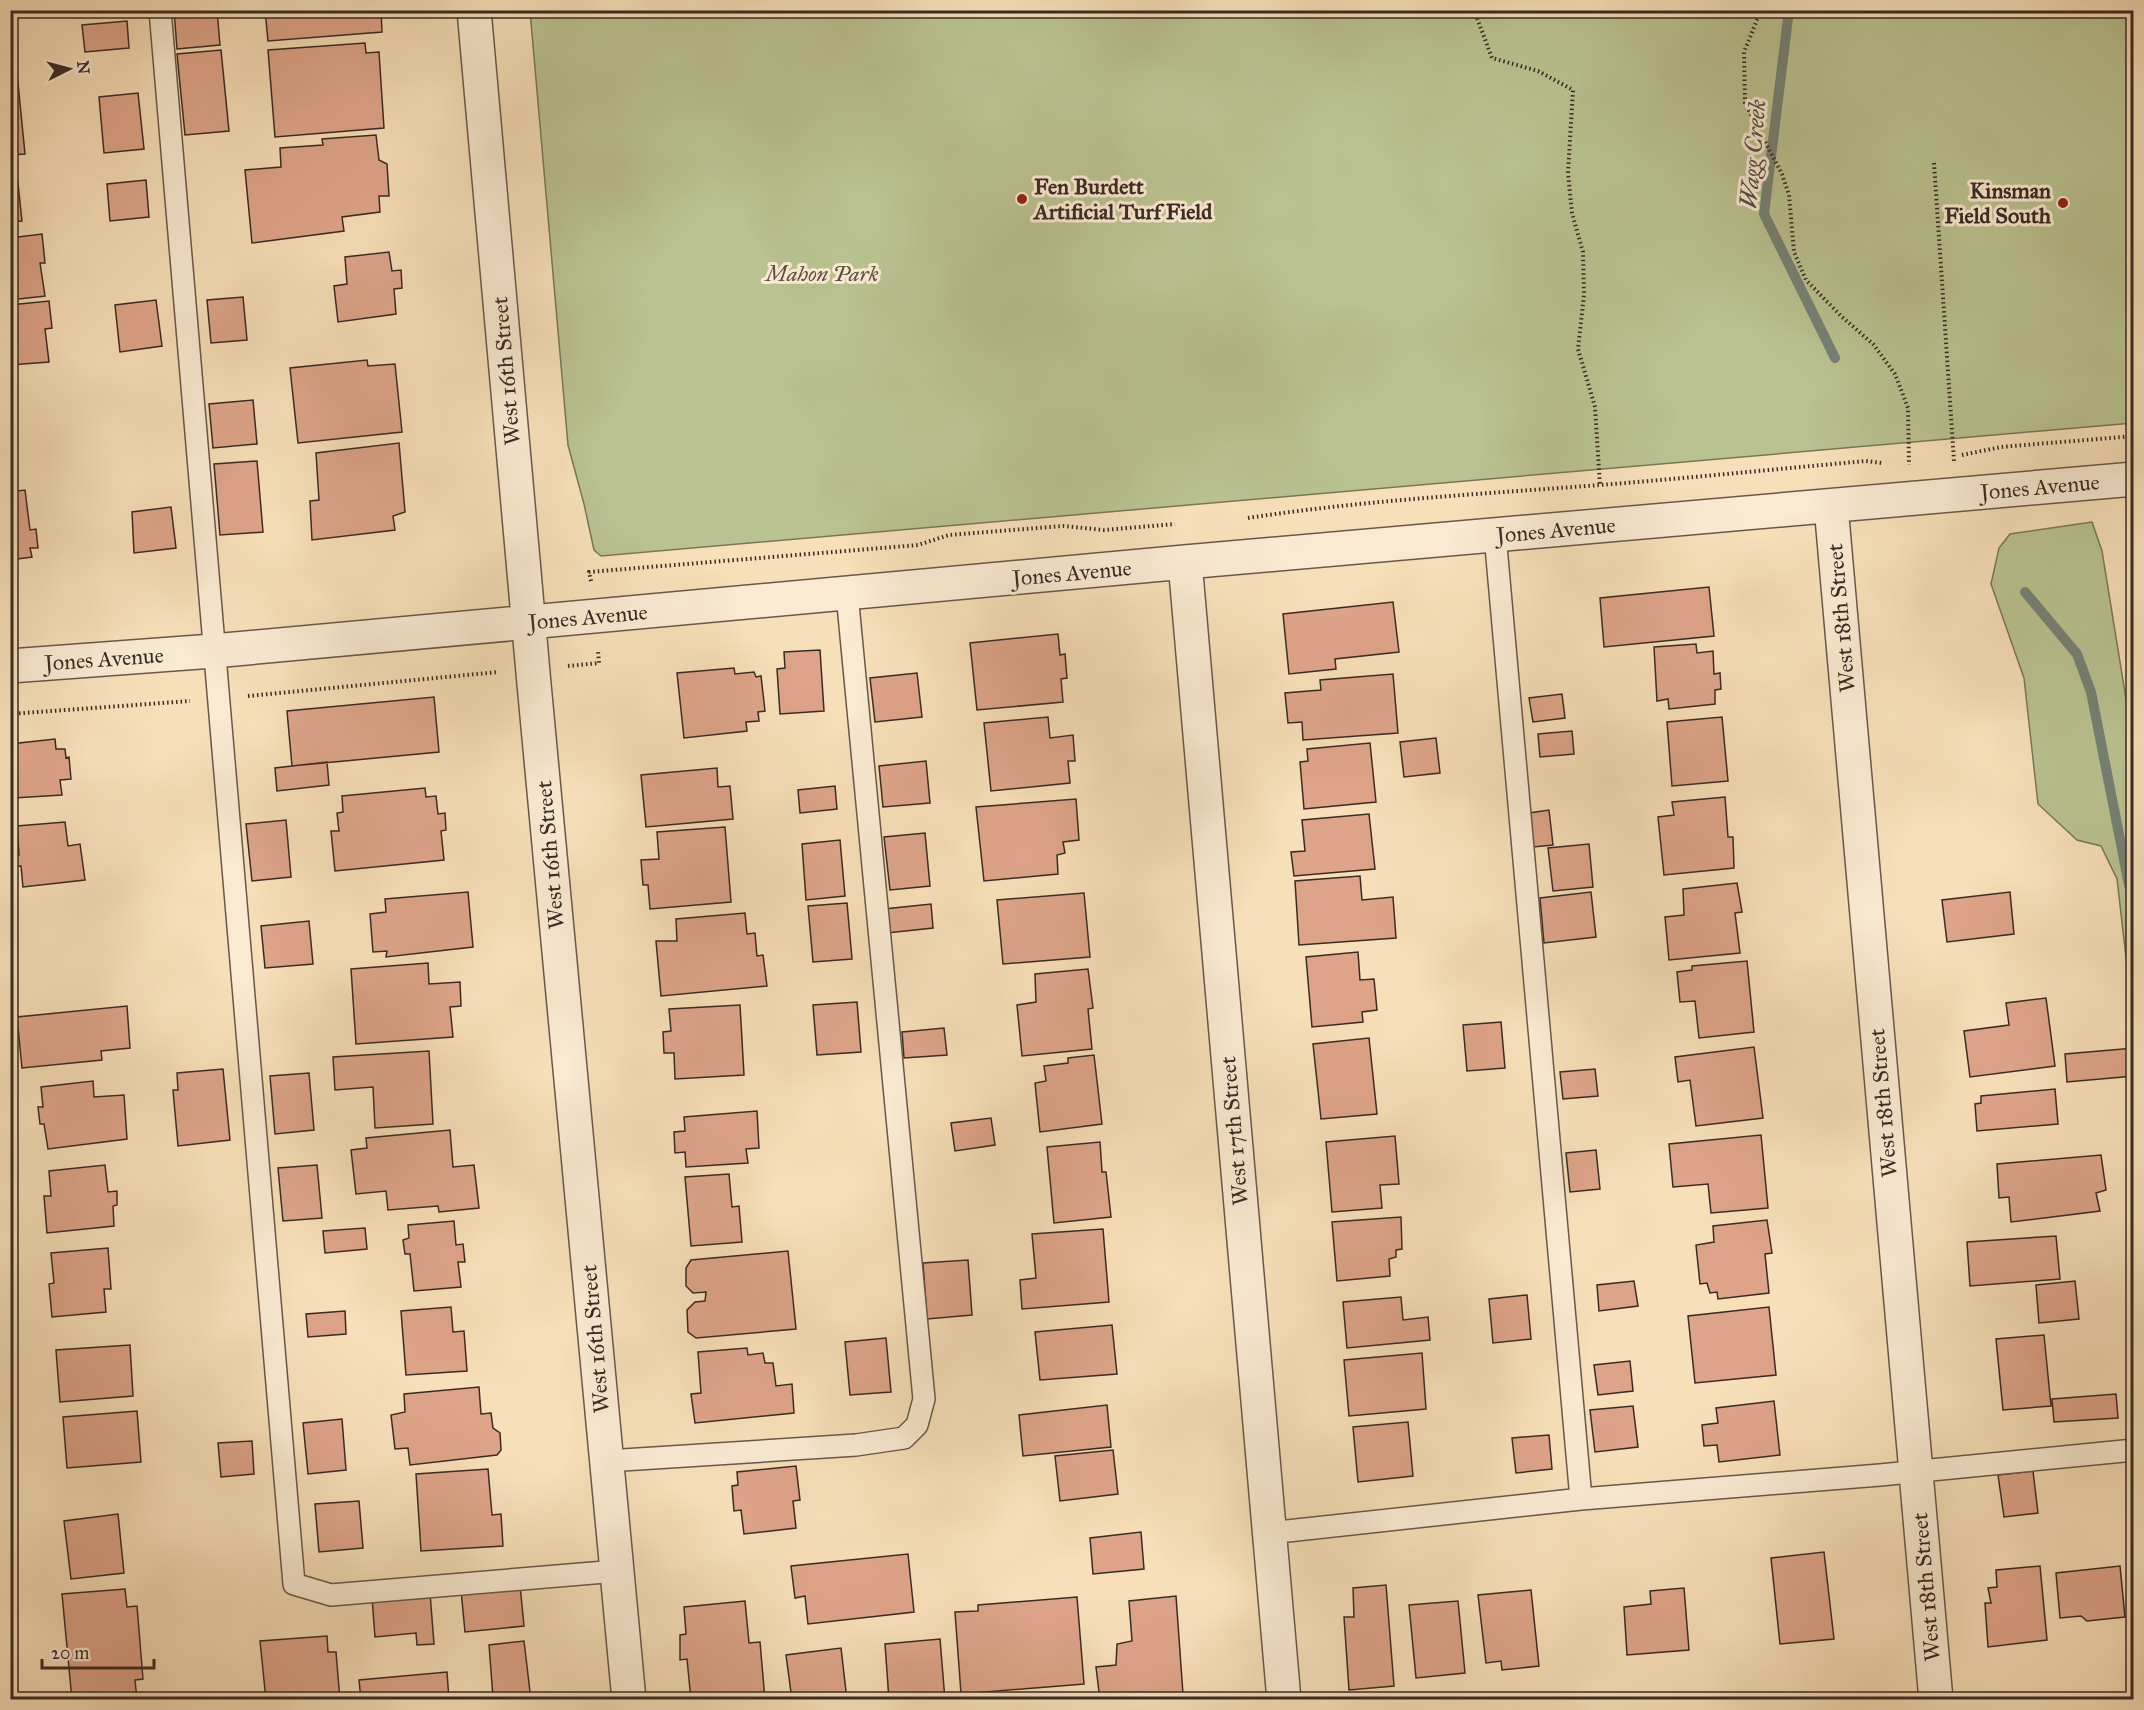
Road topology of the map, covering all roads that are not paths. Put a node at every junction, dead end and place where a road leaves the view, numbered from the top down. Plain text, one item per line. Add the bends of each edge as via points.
1 (159, 10) edge
2 (474, 10) edge
3 (2133, 479) edge
4 (1831, 506) junction
5 (1495, 535) junction
6 (1185, 562) junction
7 (847, 594) junction
8 (529, 622) junction
9 (213, 651) junction
10 (10, 666) edge
11 (2133, 1450) edge
12 (607, 1461) junction
13 (1916, 1471) junction
14 (1581, 1499) junction
15 (1269, 1533) junction
16 (617, 1571) junction
17 (629, 1700) edge
18 (1284, 1700) edge
19 (1936, 1700) edge

1 - 9 lane
2 - 8 street, West 16th Street
3 - 4 street, Jones Avenue
4 - 5 street, Jones Avenue
4 - 13 street, West 18th Street
5 - 6 street, Jones Avenue
5 - 14 lane
6 - 7 street, Jones Avenue
6 - 15 street, West 17th Street
7 - 8 street, Jones Avenue
7 - 12 lane via 924,1399 917,1425 904,1438 856,1445
8 - 9 street, Jones Avenue
8 - 12 street, West 16th Street
9 - 10 street, Jones Avenue
9 - 16 lane via 294,1584 331,1595
11 - 13 lane
12 - 16 street, West 16th Street
13 - 14 lane
13 - 19 street, West 18th Street
14 - 15 lane
15 - 18 street, West 17th Street
16 - 17 street, West 16th Street

